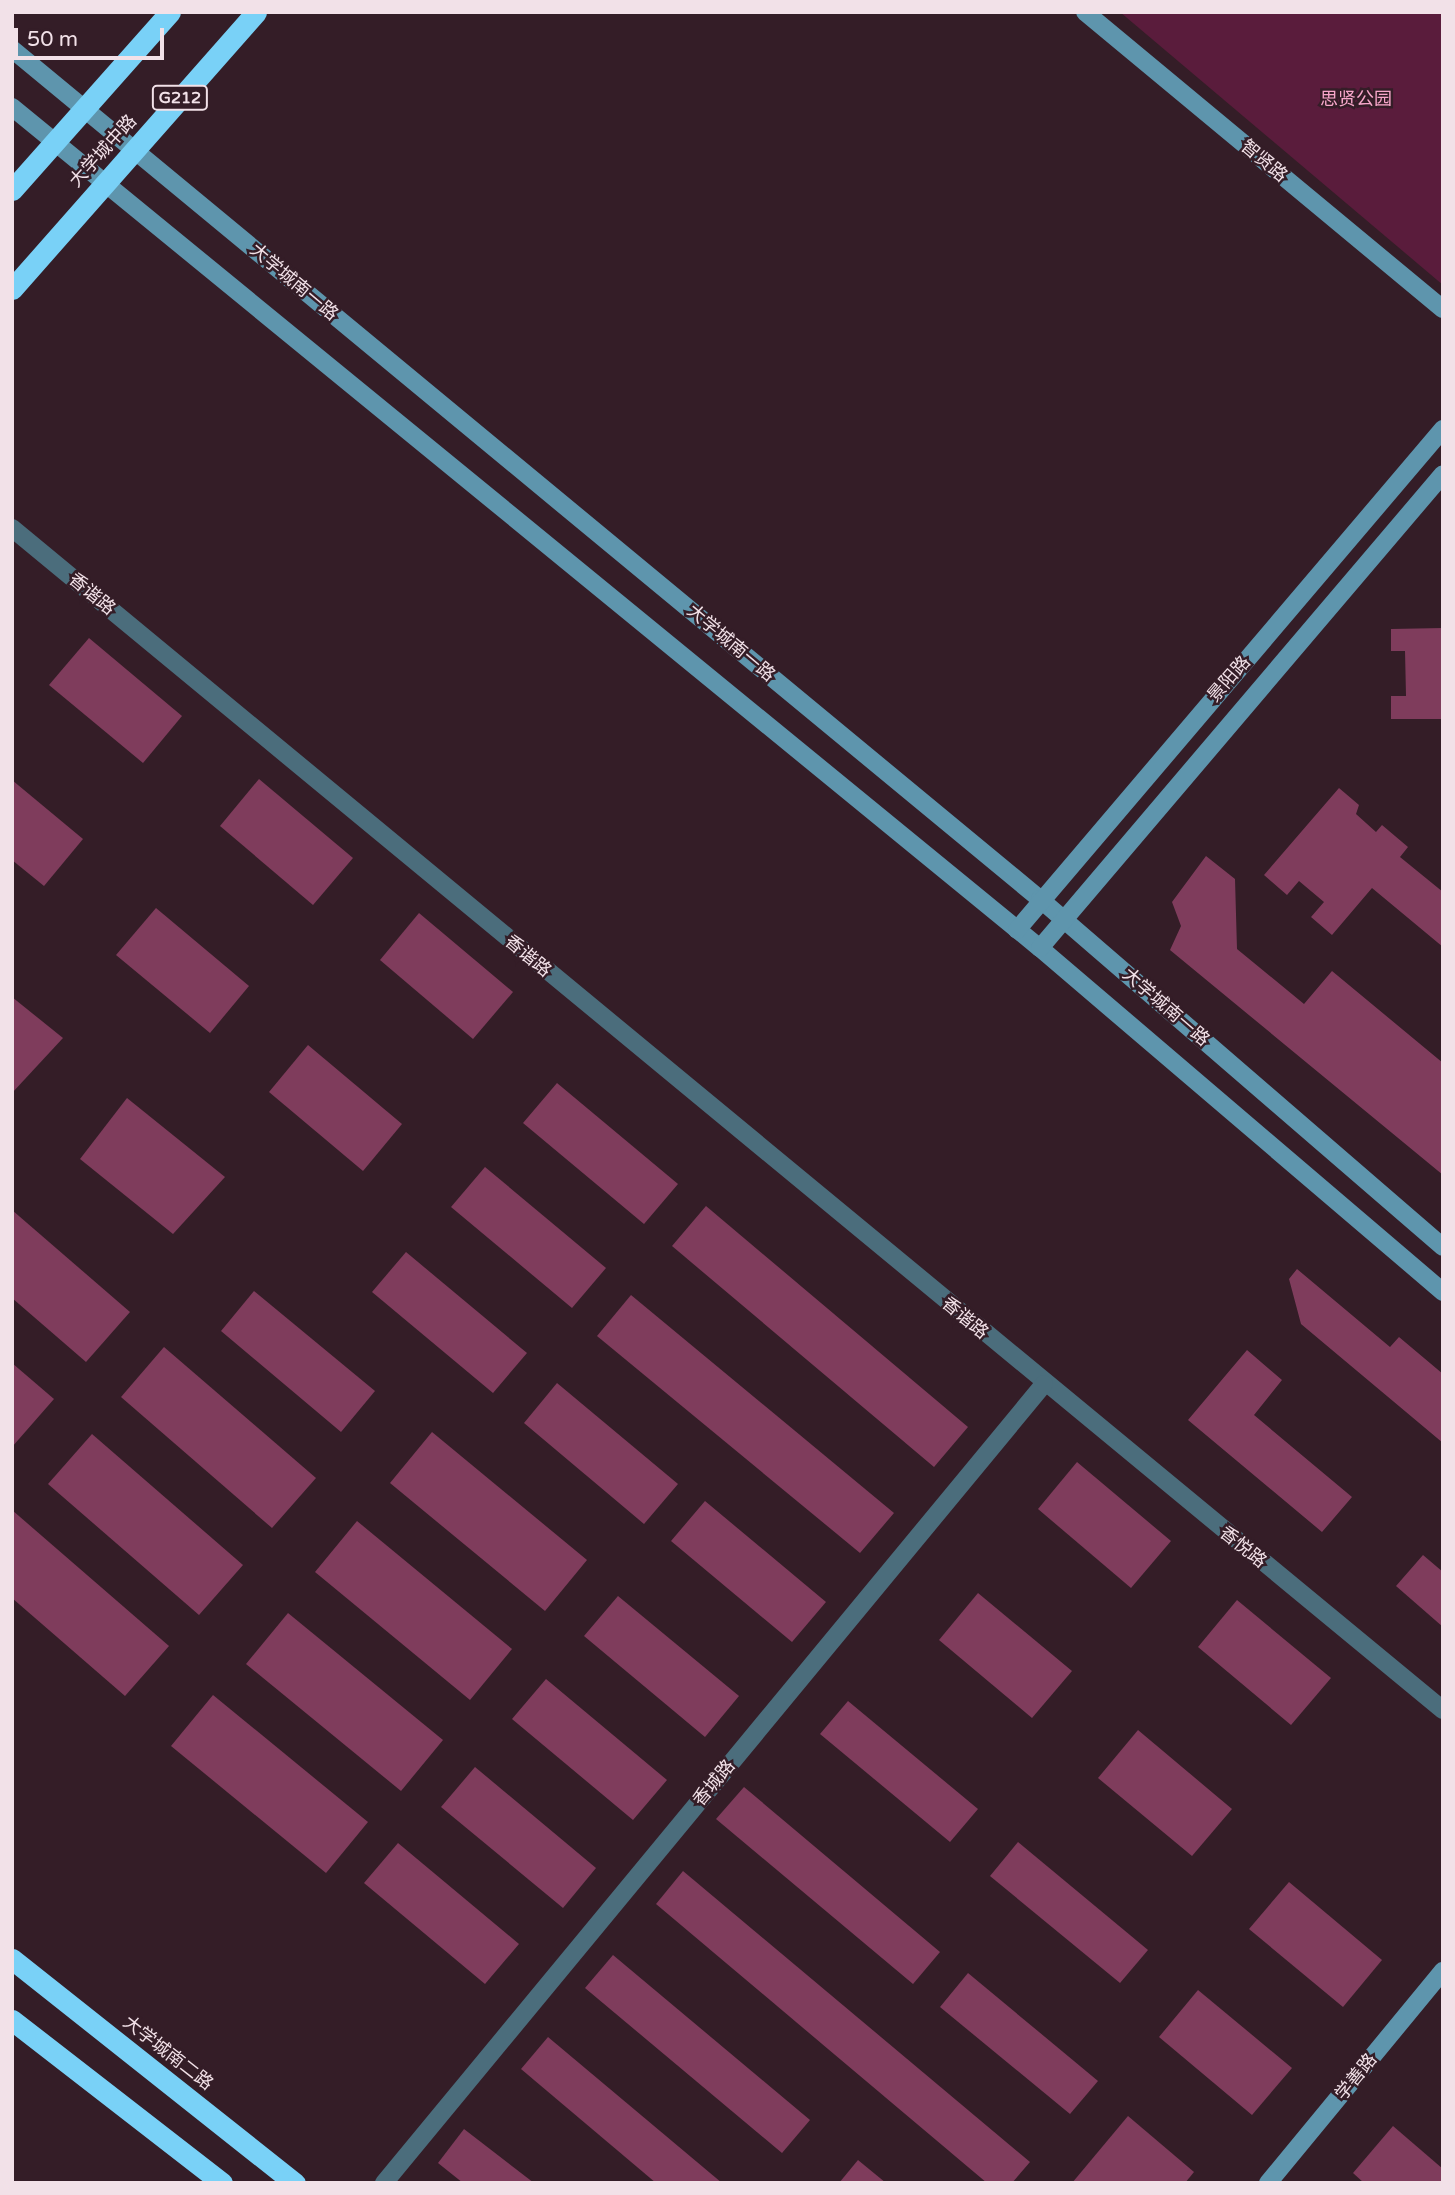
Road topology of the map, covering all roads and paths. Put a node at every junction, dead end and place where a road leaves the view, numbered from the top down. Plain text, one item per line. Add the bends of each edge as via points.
1 (170, 12) edge
2 (256, 12) edge
3 (1084, 12) edge
4 (12, 49) edge
5 (12, 107) edge
6 (84, 108) junction
7 (54, 142) junction
8 (135, 150) junction
9 (104, 184) junction
10 (12, 190) edge
11 (12, 289) edge
12 (1443, 309) edge
13 (1443, 429) edge
14 (1443, 474) edge
15 (12, 528) edge
16 (1040, 899) junction
17 (1065, 919) junction
18 (1017, 930) junction
19 (1040, 948) junction
20 (1443, 1247) edge
21 (1443, 1292) edge
22 (1044, 1384) junction
23 (1443, 1710) edge
24 (12, 1959) edge
25 (1443, 1971) edge
26 (12, 2020) edge
27 (222, 2183) edge
28 (295, 2183) edge
29 (384, 2183) edge
30 (1268, 2183) edge

1 - 6 highway
2 - 8 highway, 大学城中路 / G212
3 - 12 main road, 智贤路
4 - 6 main road, 大学城南一路
5 - 7 main road, 大学城南一路
6 - 7 highway
6 - 8 main road, 大学城南一路
7 - 9 main road, 大学城南一路
7 - 10 highway
8 - 9 highway, 大学城中路 / G212
8 - 16 main road, 大学城南一路
9 - 11 highway, 大学城中路
9 - 18 main road, 大学城南一路
13 - 16 main road, 景阳路
14 - 17 main road, 景阳路
15 - 22 street, 香谐路
16 - 17 main road, 大学城南一路
16 - 18 main road, 景阳路
17 - 19 main road, 景阳路
17 - 20 main road, 大学城南一路
18 - 19 main road, 大学城南一路
19 - 21 main road, 大学城南一路
22 - 23 street, 香悦路
22 - 29 street, 香城路
24 - 28 highway, 大学城南二路
25 - 30 main road, 学善路
26 - 27 highway

